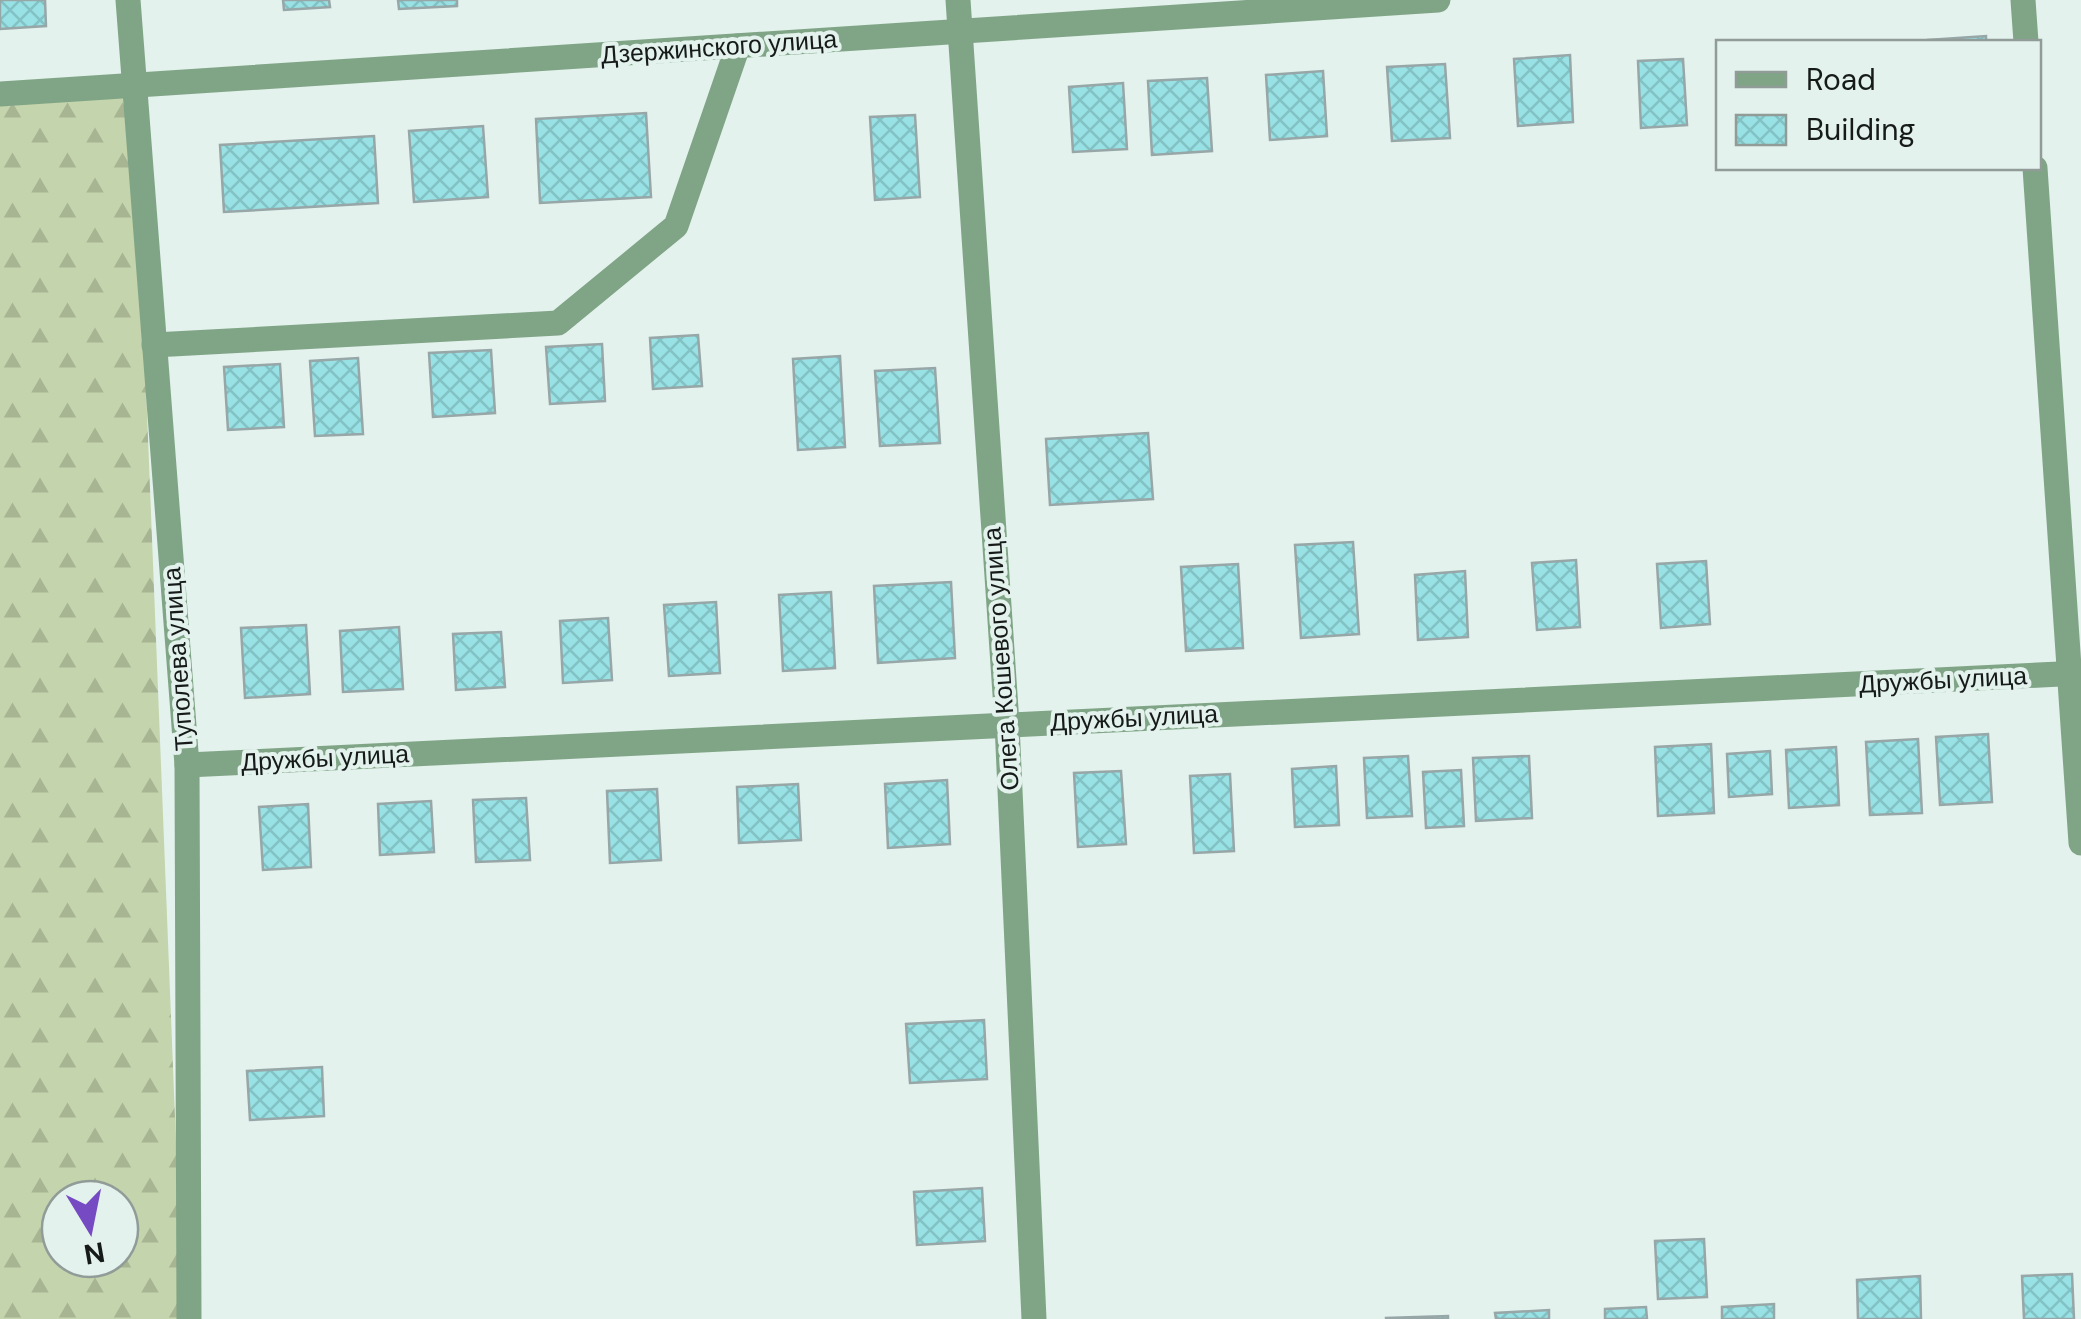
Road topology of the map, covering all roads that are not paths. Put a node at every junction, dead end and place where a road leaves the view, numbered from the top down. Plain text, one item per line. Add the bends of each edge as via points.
1 (128, 0) edge
2 (958, 0) edge
3 (1438, 0) edge
4 (2023, 0) edge
5 (959, 32) junction
6 (2026, 40) edge
7 (738, 46) junction
8 (134, 86) junction
9 (0, 94) edge
10 (2035, 170) edge
11 (154, 345) junction
12 (2076, 674) edge
13 (1007, 724) junction
14 (187, 765) junction
15 (2081, 844) edge
16 (189, 1319) edge
17 (1034, 1319) edge

1 - 8 street, Туполева улица
2 - 5 street, Олега Кошевого улица
3 - 5 street, Дзержинского улица
4 - 6 street
5 - 7 street, Дзержинского улица
5 - 13 street, Олега Кошевого улица
7 - 8 street, Дзержинского улица
7 - 11 street via 676,226 558,322
8 - 9 street, Дзержинского улица
8 - 11 street, Туполева улица
10 - 12 street
11 - 14 street, Туполева улица
12 - 13 street, Дружбы улица
12 - 15 street
13 - 14 street, Дружбы улица
13 - 17 street, Олега Кошевого улица
14 - 16 street, Туполева улица

